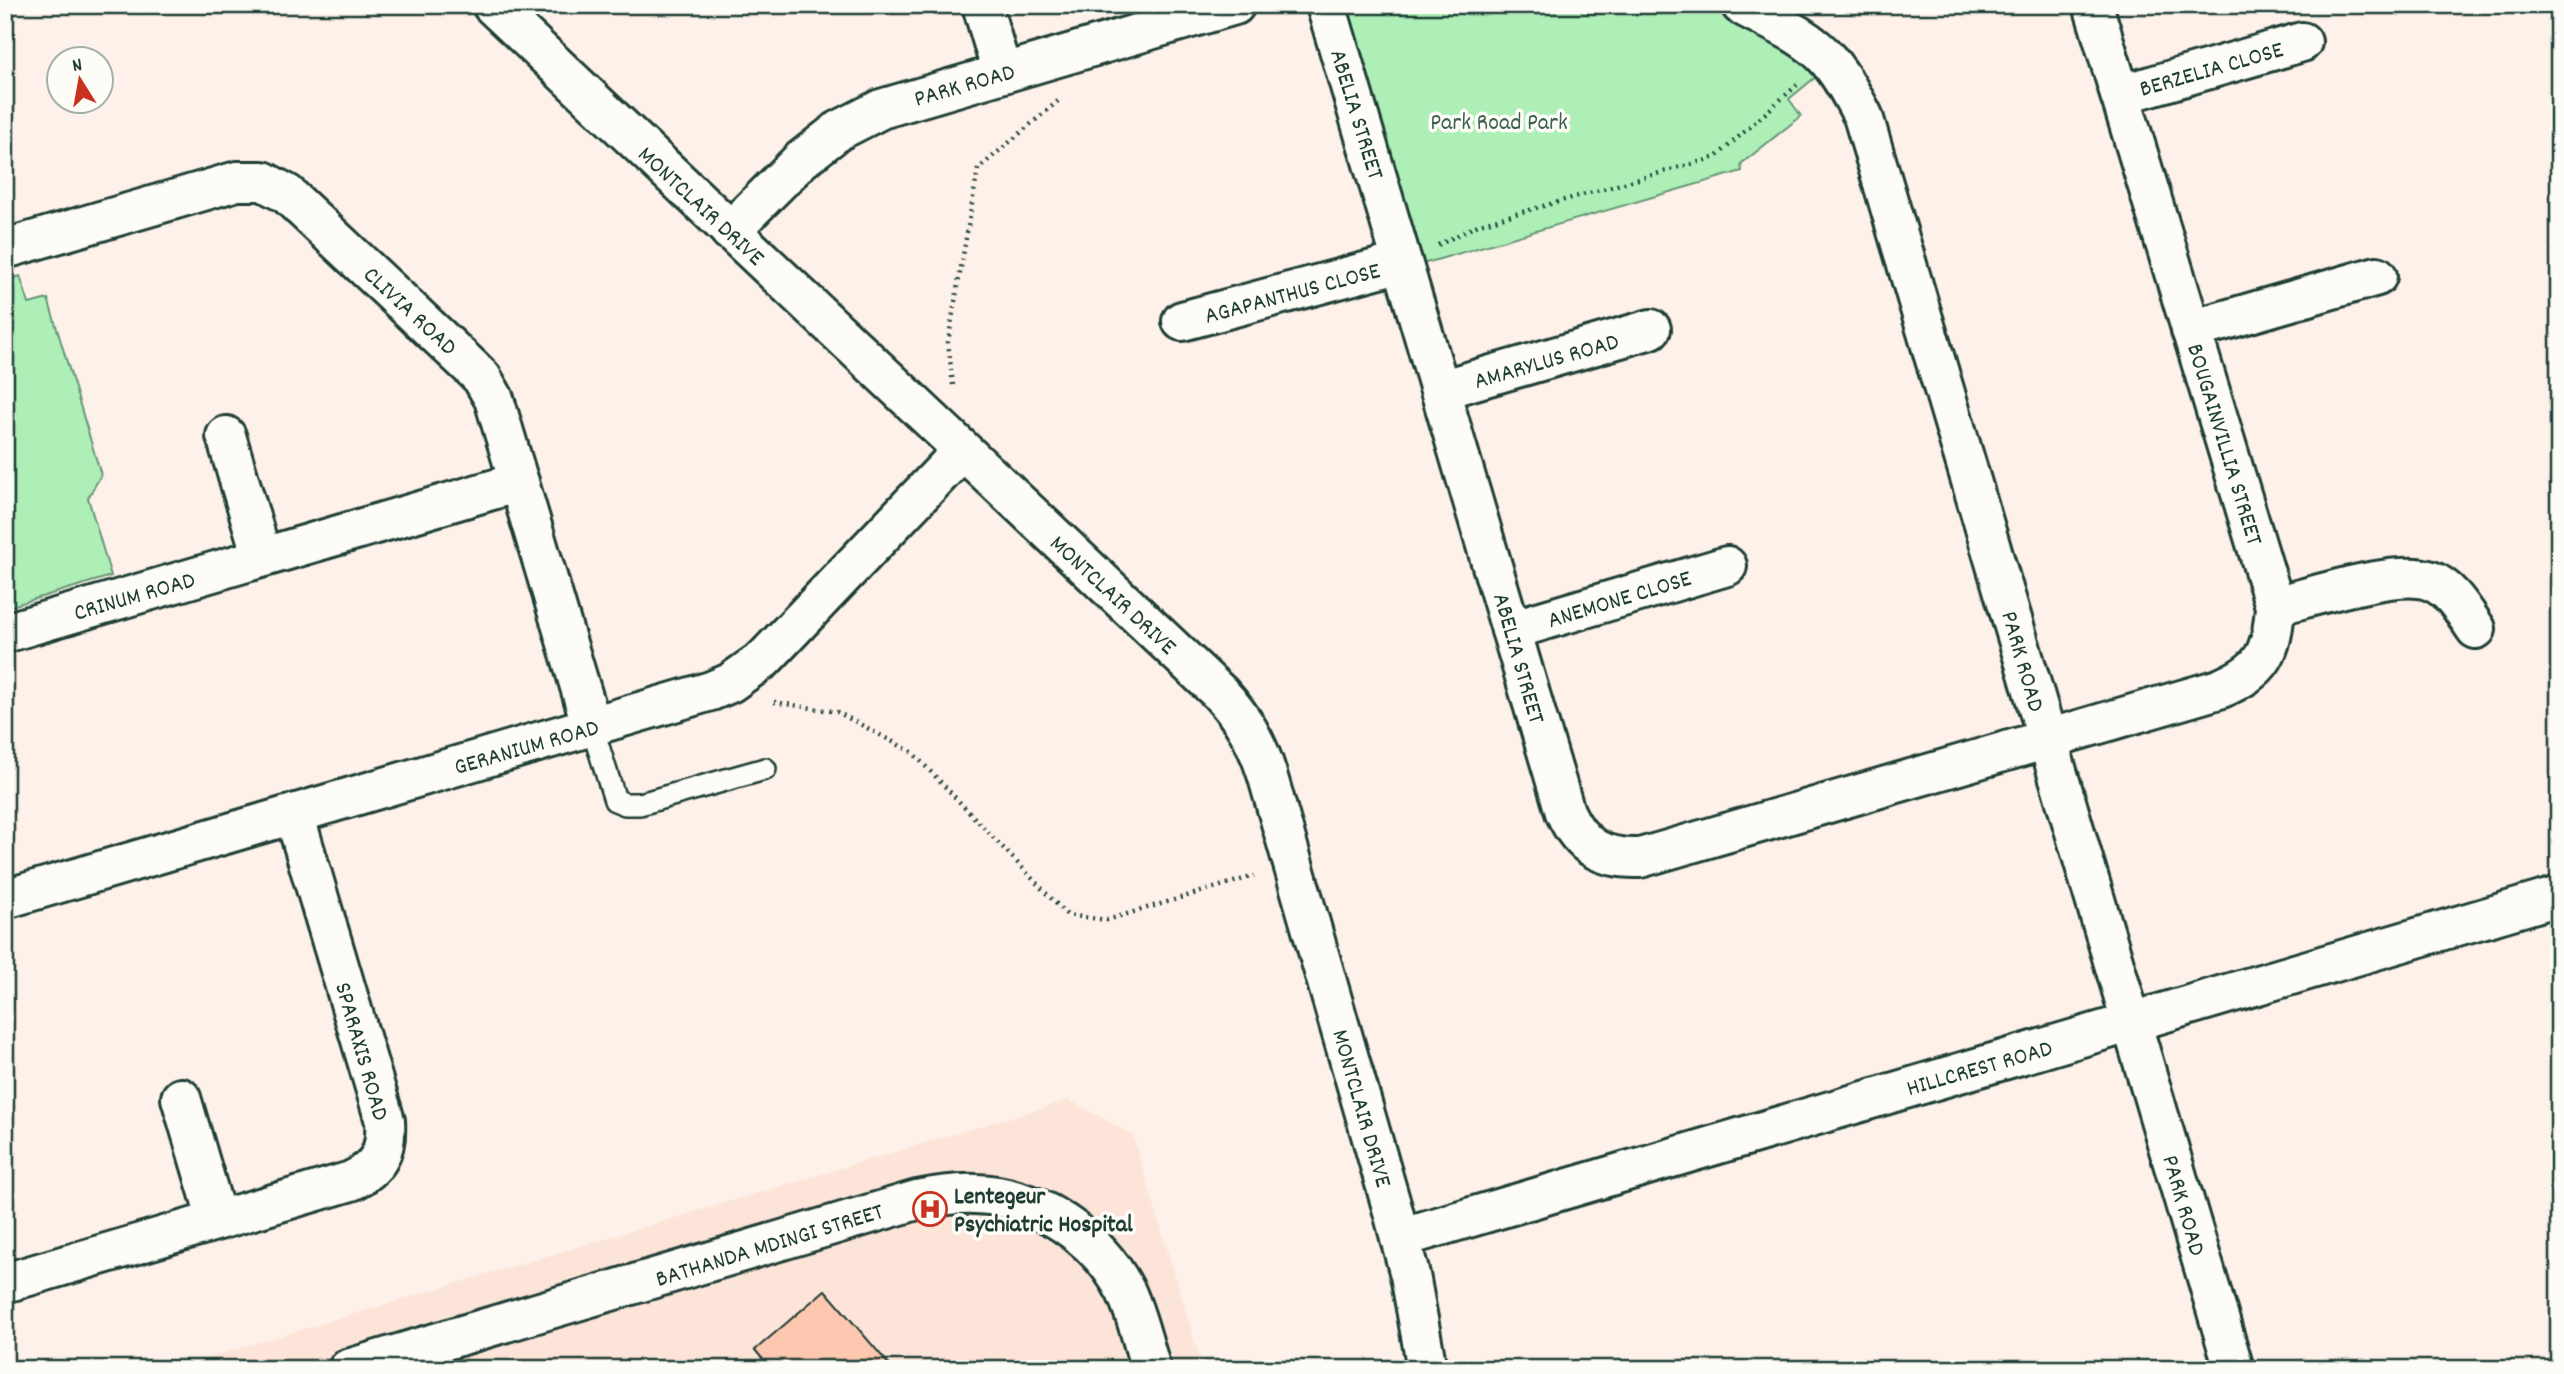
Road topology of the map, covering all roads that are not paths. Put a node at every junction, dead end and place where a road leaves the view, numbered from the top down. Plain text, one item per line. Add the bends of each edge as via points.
1 (492, 5) edge
2 (982, 5) edge
3 (1235, 5) edge
4 (1326, 5) edge
5 (1741, 5) edge
6 (2093, 5) edge
7 (2302, 42) dead end
8 (1002, 73) junction
9 (2120, 95) junction
10 (730, 232) junction
11 (5, 249) edge
12 (1402, 262) junction
13 (2377, 276) dead end
14 (1182, 321) dead end
15 (1651, 330) dead end
16 (2191, 330) junction
17 (1440, 390) junction
18 (226, 436) dead end
19 (962, 451) junction
20 (519, 482) junction
21 (262, 557) junction
22 (1727, 566) dead end
23 (2275, 606) junction
24 (2476, 629) dead end
25 (1511, 630) junction
26 (5, 633) edge
27 (592, 727) junction
28 (2047, 738) junction
29 (765, 769) dead end
30 (294, 814) junction
31 (2559, 896) edge
32 (5, 899) edge
33 (2131, 1022) junction
34 (181, 1098) dead end
35 (217, 1220) junction
36 (1400, 1238) junction
37 (5, 1283) edge
38 (348, 1369) edge
39 (1151, 1369) edge
40 (1427, 1369) edge
41 (2234, 1369) edge

1 - 10 street, MONTCLAIR DRIVE
2 - 8 street
3 - 8 street, PARK ROAD
4 - 12 street, ABELIA STREET
5 - 28 street, PARK ROAD via 1806,40 1827,58 1863,117
6 - 9 street, BOUGAINVILLIA STREET
7 - 9 street, BERZELIA CLOSE
8 - 10 street, PARK ROAD via 881,109 838,131 801,160
9 - 16 street, BOUGAINVILLIA STREET
10 - 19 street, MONTCLAIR DRIVE
11 - 20 street, CLIVIA ROAD via 237,181 276,186 482,378 495,399
12 - 14 street, AGAPANTHUS CLOSE
12 - 17 street, ABELIA STREET
13 - 16 street
15 - 17 street, AMARYLUS ROAD
16 - 23 street, BOUGAINVILLIA STREET
17 - 25 street, ABELIA STREET
18 - 21 street
19 - 27 street, GERANIUM ROAD via 764,659 711,691
19 - 36 street, MONTCLAIR DRIVE via 1235,709 1248,727 1293,864
20 - 21 street, CRINUM ROAD
20 - 27 street, CLIVIA ROAD
21 - 26 street, CRINUM ROAD
22 - 25 street, ANEMONE CLOSE
23 - 24 street via 2414,577 2445,589
23 - 28 street, BOUGAINVILLIA STREET via 2266,655 2236,681
25 - 28 street, ABELIA STREET via 1571,825 1590,846 1622,858 1640,858
27 - 29 lane via 610,789 615,800 625,804 640,804
27 - 30 street, GERANIUM ROAD
28 - 33 street, PARK ROAD
30 - 32 street, GERANIUM ROAD
30 - 35 street, SPARAXIS ROAD via 385,1121 386,1138 382,1154 364,1175
31 - 33 street, HILLCREST ROAD
33 - 36 street, HILLCREST ROAD
33 - 41 street, PARK ROAD
34 - 35 street
35 - 37 street, SPARAXIS ROAD
36 - 40 street, MONTCLAIR DRIVE
38 - 39 street, BATHANDA MDINGI STREET via 947,1194 1007,1198 1036,1208 1088,1242 1126,1292

